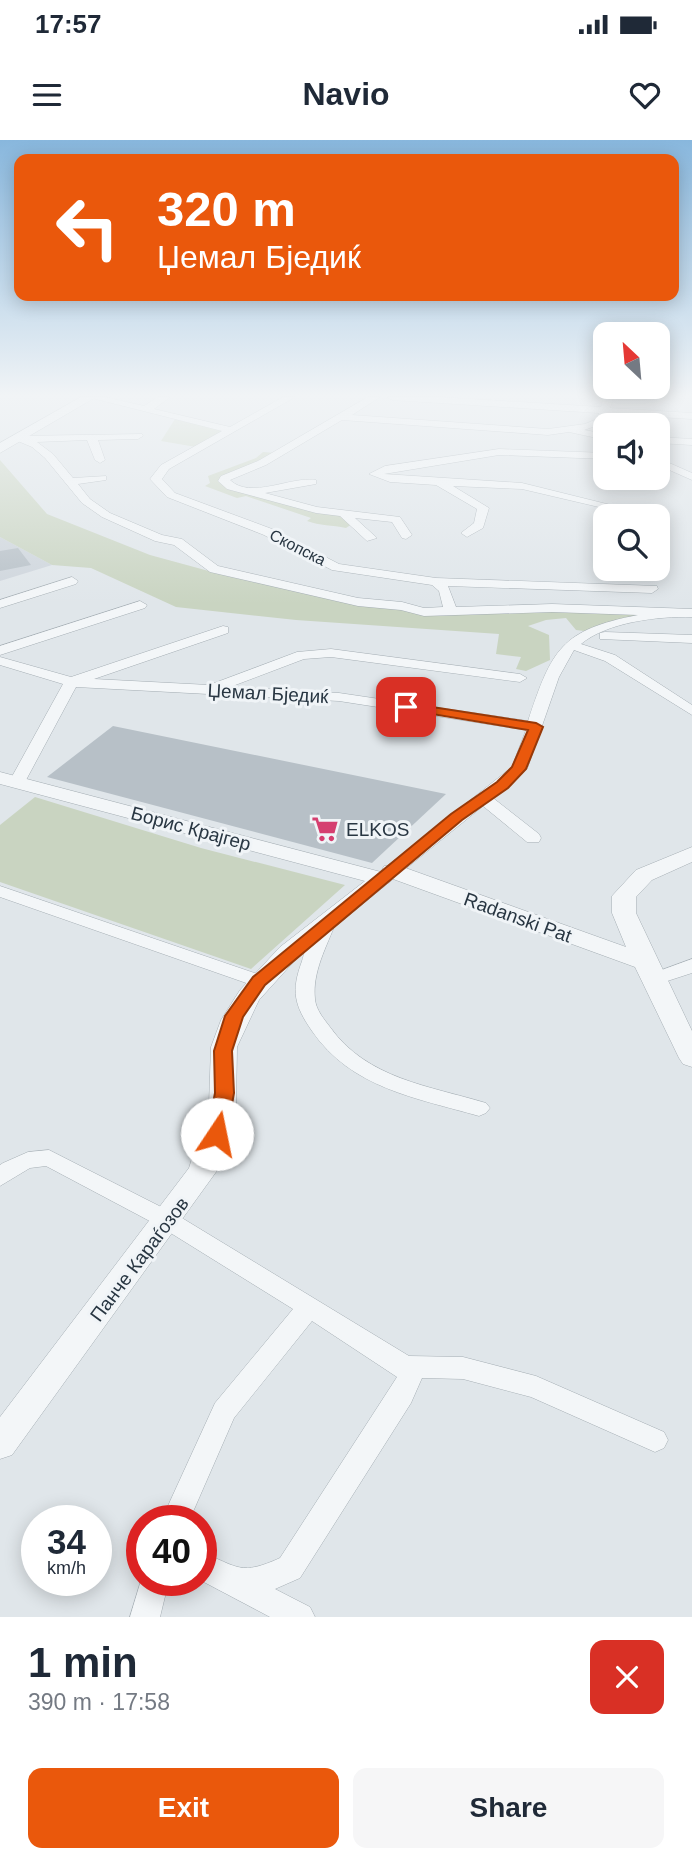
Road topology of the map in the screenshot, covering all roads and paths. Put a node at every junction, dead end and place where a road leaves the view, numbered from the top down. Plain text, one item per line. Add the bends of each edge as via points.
1 (57, 466) edge
2 (167, 466) edge
3 (255, 466) edge
4 (406, 466) edge
5 (670, 466) edge
6 (692, 477) edge
7 (102, 478) dead end
8 (437, 481) junction
9 (69, 482) junction
10 (312, 482) dead end
11 (247, 492) junction
12 (599, 504) edge
13 (343, 513) junction
14 (467, 533) dead end
15 (406, 535) dead end
16 (370, 538) dead end
17 (72, 581) dead end
18 (436, 582) junction
19 (652, 589) dead end
20 (0, 604) edge
21 (140, 605) dead end
22 (451, 611) junction
23 (671, 613) junction
24 (692, 613) edge
25 (223, 630) dead end
26 (674, 638) junction
27 (692, 639) edge
28 (571, 646) junction
29 (692, 649) edge
30 (0, 651) edge
31 (0, 661) edge
32 (520, 678) dead end
33 (71, 681) junction
34 (208, 689) junction
35 (692, 711) edge
36 (536, 727) junction
37 (8, 780) edge
38 (483, 798) junction
39 (533, 838) dead end
40 (692, 854) edge
41 (387, 875) junction
42 (0, 891) edge
43 (327, 922) junction
44 (692, 965) edge
45 (650, 971) junction
46 (259, 981) junction
47 (692, 1058) edge
48 (479, 1108) dead end
49 (0, 1178) edge
50 (169, 1221) junction
51 (309, 1307) junction
52 (405, 1367) junction
53 (655, 1440) dead end
54 (0, 1444) edge
55 (182, 1505) edge
56 (217, 1574) edge
57 (233, 1583) junction
58 (151, 1596) edge
59 (145, 1617) edge
60 (300, 1617) edge

1 - 9 street
2 - 18 street, Скопска via 156,479 171,495 268,532 336,567
3 - 11 street via 225,478 231,487
4 - 8 street via 374,474
5 - 6 street
7 - 9 street
8 - 12 street via 522,486
8 - 14 street via 483,508 479,525
9 - 22 street via 106,515 178,542 214,569 358,602 424,612
10 - 11 street
11 - 13 street
13 - 15 street via 396,519
13 - 16 street
17 - 20 street
18 - 19 street, Скопска
18 - 22 street via 445,590
21 - 30 street
22 - 23 street via 552,608
23 - 24 street
23 - 28 street via 596,629
25 - 33 street
26 - 27 street
26 - 28 street
26 - 29 street
28 - 35 street via 610,658
28 - 36 street, Панче Караѓозов
31 - 33 street, Џемал Бједиќ
32 - 34 street via 331,653 302,655
33 - 34 street, Џемал Бједиќ
33 - 37 street
34 - 36 street, Џемал Бједиќ via 339,697
36 - 38 street, Панче Караѓозов via 519,769
37 - 41 street, Борис Крајгер
38 - 39 street
38 - 41 street, Панче Караѓозов
40 - 45 street via 644,875 624,896 624,914
41 - 43 street, Панче Караѓозов
41 - 45 street, Radanski Pat
42 - 46 street
43 - 46 street, Панче Караѓозов
43 - 48 street via 308,973 304,1002 329,1044 350,1064 384,1081
44 - 45 street via 678,973
45 - 47 street
46 - 50 street, Панче Караѓозов via 234,1016 223,1051 225,1093 217,1134 202,1172
49 - 50 street via 30,1158 48,1158
50 - 51 street
50 - 54 street, Панче Караѓозов
51 - 52 street
51 - 55 street via 224,1411
52 - 53 street via 463,1368 536,1387
52 - 57 street via 410,1377 402,1395 290,1569 258,1581
56 - 57 street
57 - 60 street
58 - 59 street

